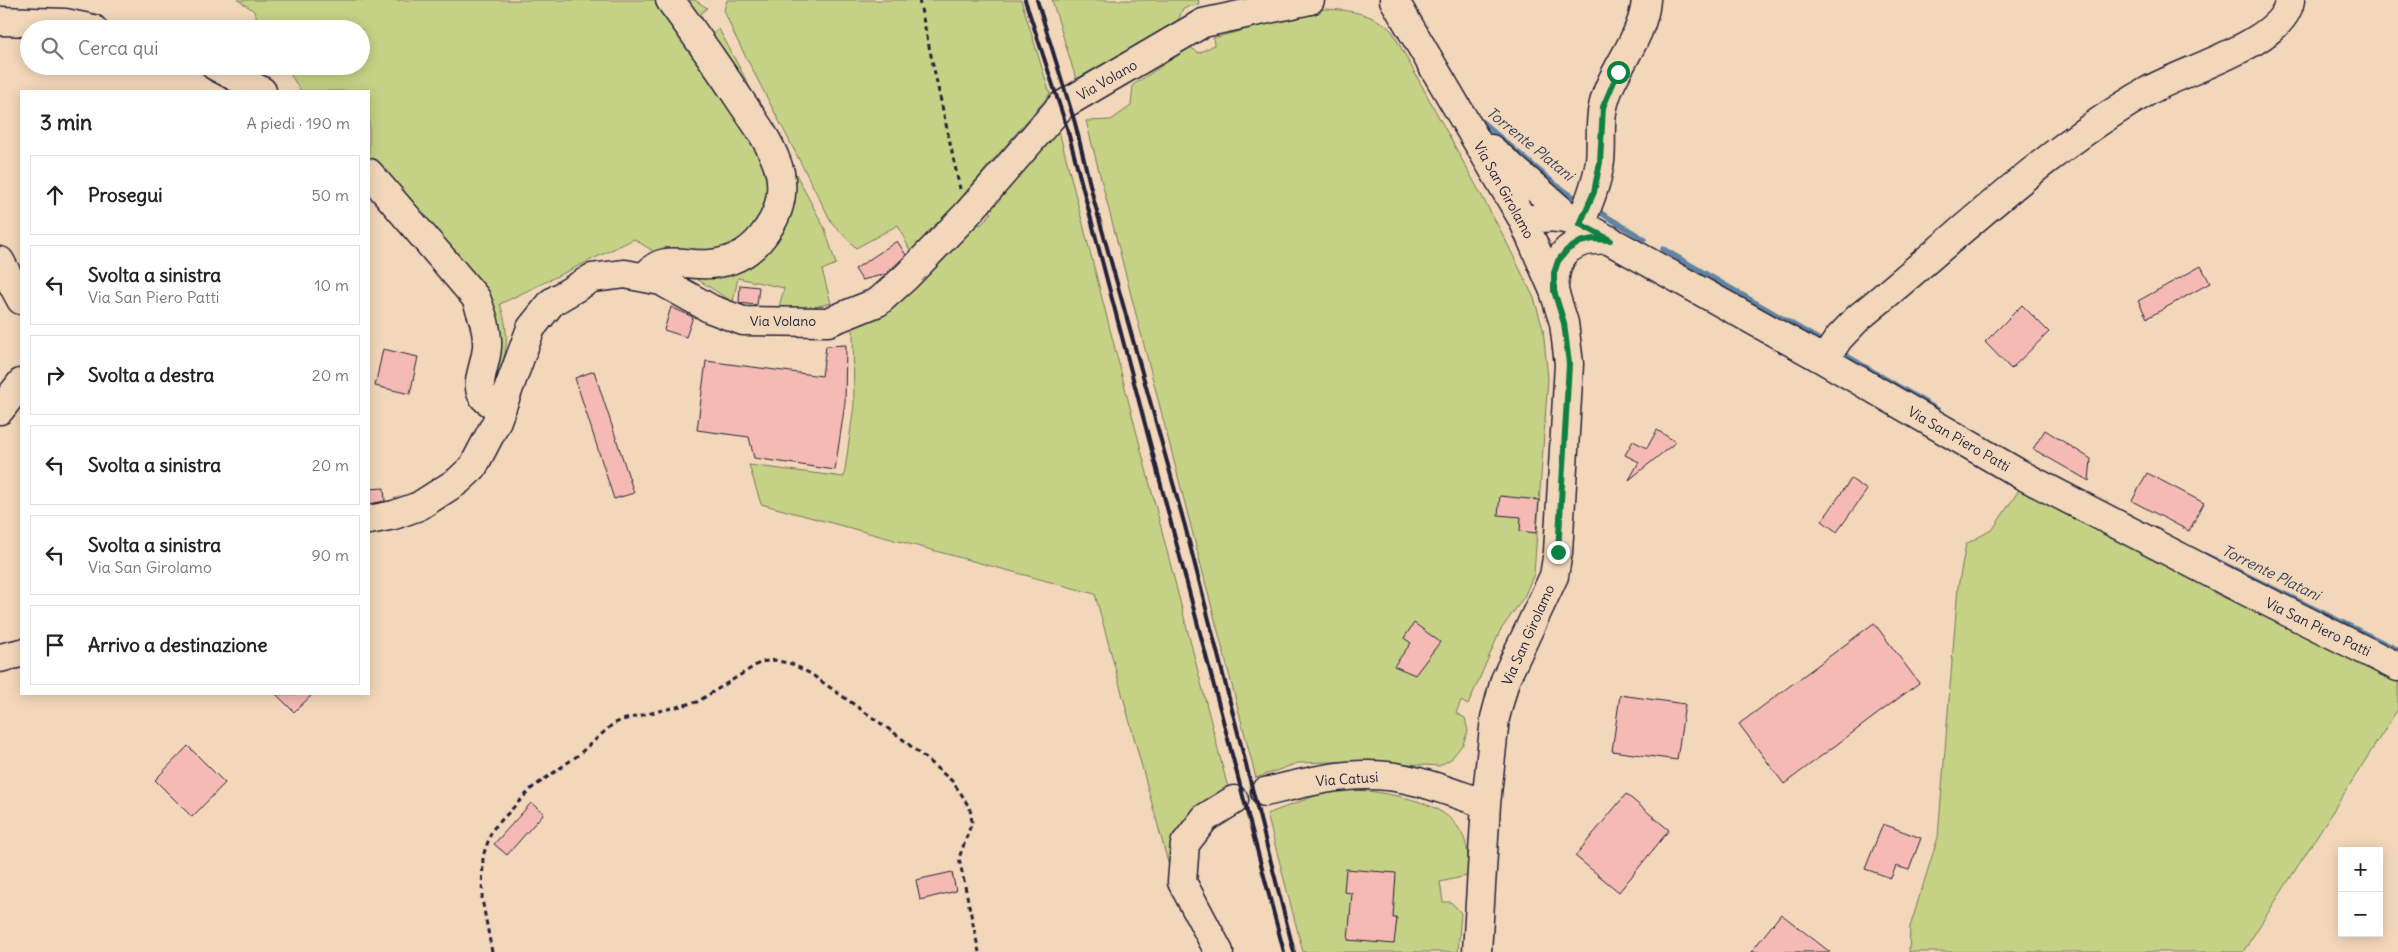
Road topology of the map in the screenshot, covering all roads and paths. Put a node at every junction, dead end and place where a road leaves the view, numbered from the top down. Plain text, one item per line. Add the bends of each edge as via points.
1 (670, 0) edge
2 (920, 0) edge
3 (1310, 0) edge
4 (1394, 0) edge
5 (1646, 0) edge
6 (2290, 0) edge
7 (0, 21) edge
8 (20, 22) edge
9 (232, 75) edge
10 (260, 90) edge
11 (1470, 129) junction
12 (370, 174) edge
13 (958, 181) dead end
14 (1523, 220) junction
15 (1576, 221) junction
16 (1610, 240) junction
17 (0, 261) edge
18 (646, 278) junction
19 (1554, 291) junction
20 (20, 298) edge
21 (1824, 360) junction
22 (20, 384) edge
23 (502, 407) junction
24 (0, 410) edge
25 (370, 520) edge
26 (20, 653) edge
27 (0, 658) edge
28 (2398, 667) edge
29 (1265, 792) dead end
30 (1234, 800) dead end
31 (1486, 804) junction
32 (492, 952) edge
33 (979, 952) edge
34 (1219, 952) edge
35 (1477, 952) edge

1 - 18 street via 770,145 780,173 782,198 775,219 751,249 733,260 710,264 660,263 650,269
2 - 13 path
3 - 18 street, Via Volano via 1203,23 1061,106 968,213 878,302 828,322 743,321 711,309 661,281
4 - 11 street, Via San Girolamo
5 - 15 street via 1632,47 1603,107 1600,162 1594,192
6 - 21 street via 2281,19 2264,37 2148,90 2045,161 1858,318
7 - 8 street
9 - 10 street
11 - 14 street, Via San Girolamo
11 - 15 street
12 - 23 street via 476,298 485,323 487,348 479,388 489,403
14 - 15 street, Via San Piero Patti via 1546,217
14 - 19 street, Via San Girolamo
15 - 16 street, Via San Piero Patti
16 - 19 street via 1580,242 1567,250 1554,273
16 - 21 street, Via San Piero Patti
17 - 20 street
18 - 23 street, Via Volano via 625,274 592,278 552,302 531,328
19 - 31 street, Via San Girolamo via 1564,323 1569,364 1558,552 1554,576 1505,680 1495,718
21 - 28 street, Via San Piero Patti via 2018,474
22 - 24 street
23 - 25 street, Via Volano via 473,467 458,481 419,506
26 - 27 street
29 - 31 street, Via Catusi via 1326,778 1372,775 1420,783
30 - 34 street via 1205,818 1186,844 1182,882
31 - 35 street, Via San Girolamo
32 - 33 path via 482,899 483,856 492,830 532,788 577,756 613,724 697,702 761,662 774,660 792,664 811,674 884,726 952,781 962,795 970,809 972,822 959,858

